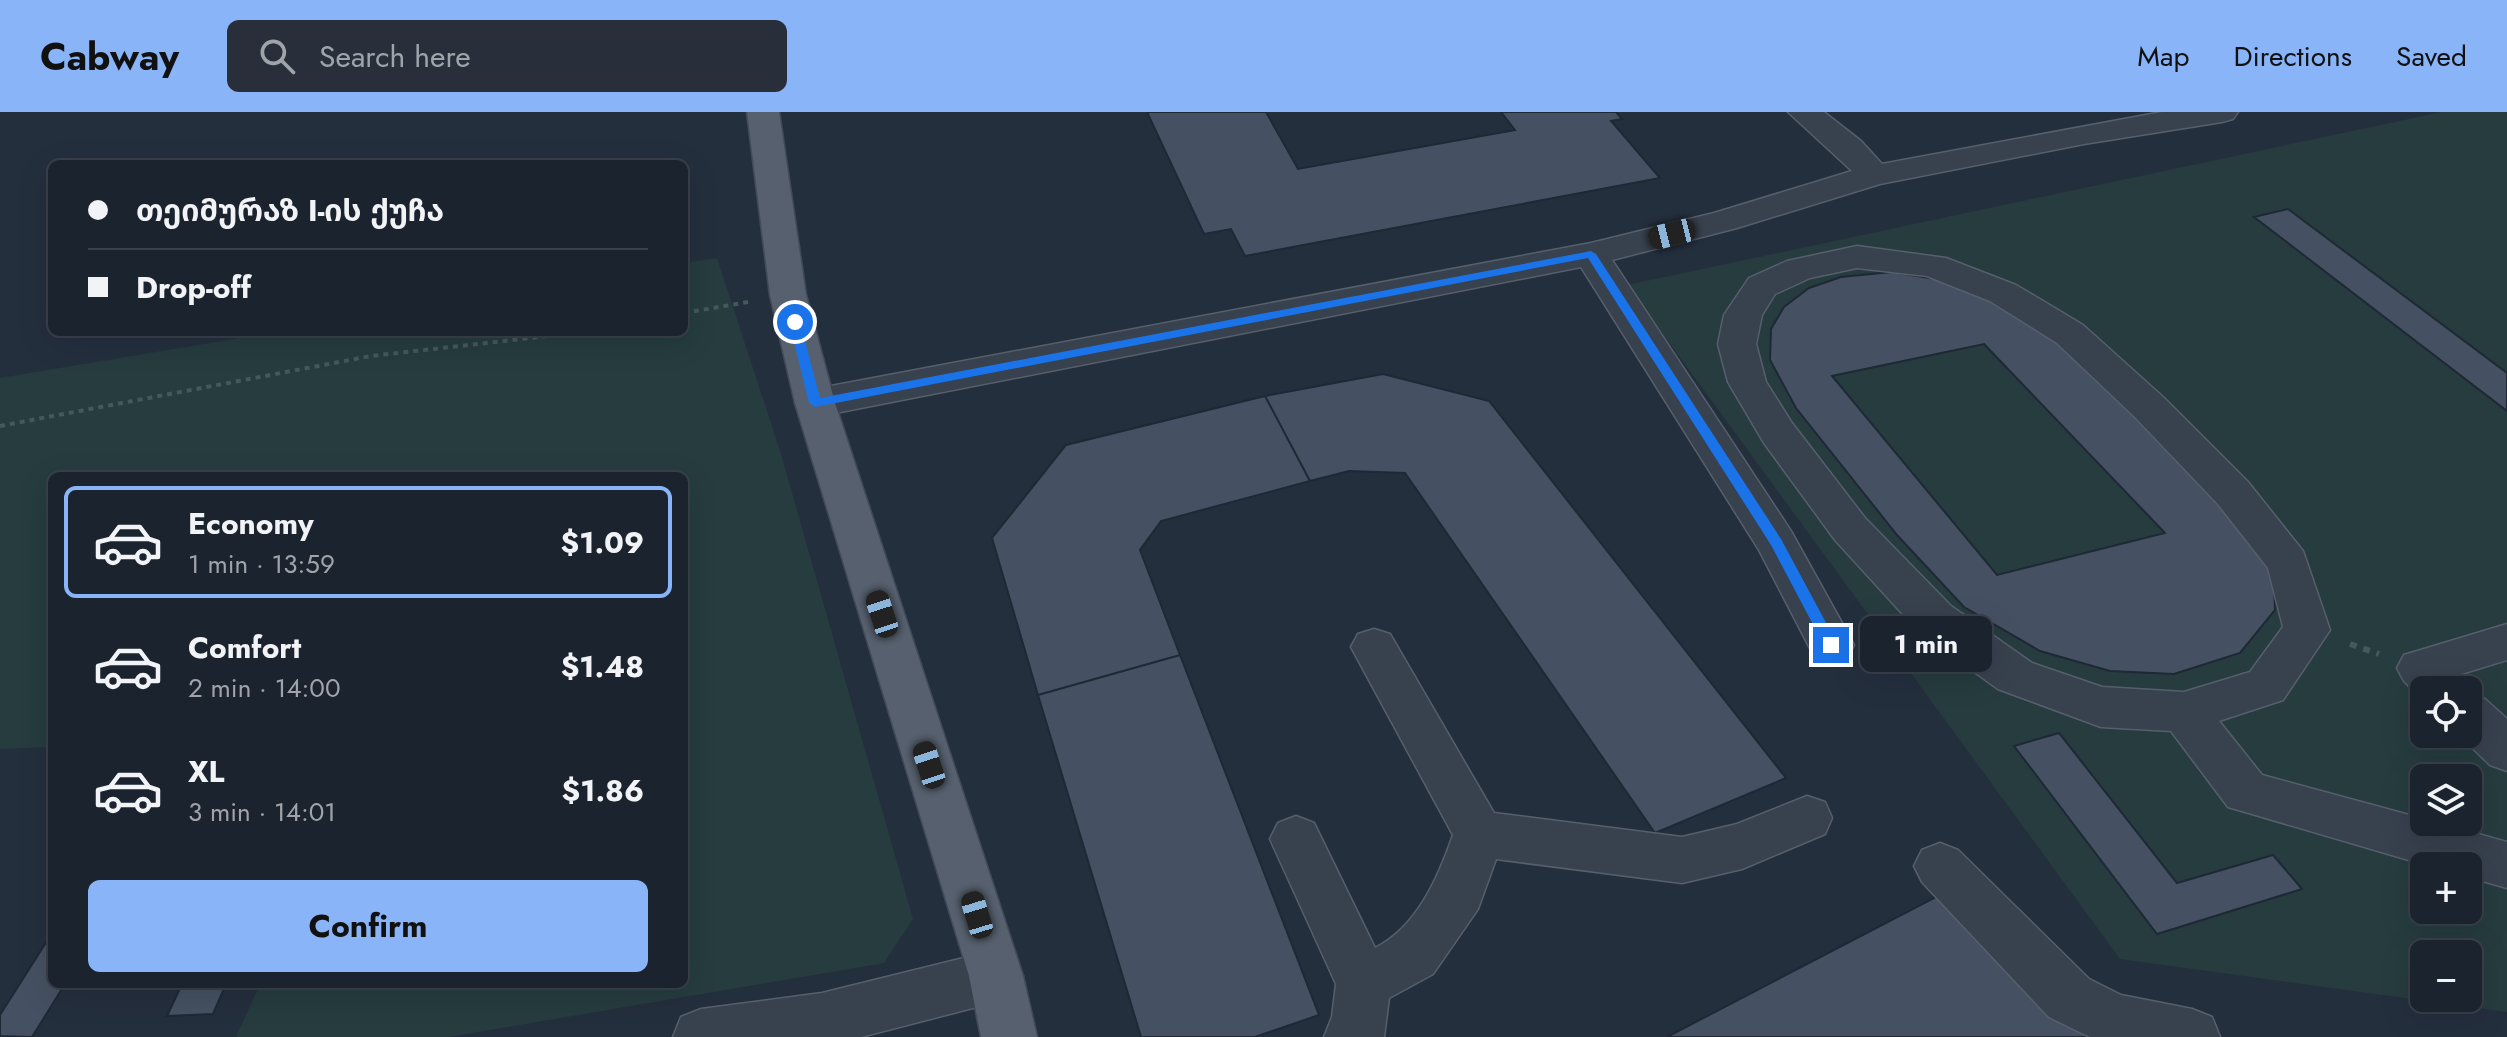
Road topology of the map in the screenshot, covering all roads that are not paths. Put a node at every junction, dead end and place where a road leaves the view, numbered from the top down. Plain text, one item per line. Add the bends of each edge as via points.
1 (763, 112) edge
2 (1804, 112) edge
3 (2059, 112) edge
4 (2222, 112) edge
5 (2084, 134) junction
6 (1874, 175) junction
7 (1591, 254) junction
8 (815, 403) junction
9 (2507, 642) edge
10 (1831, 645) dead end
11 (1374, 647) dead end
12 (2438, 676) edge
13 (2184, 712) junction
14 (2482, 726) edge
15 (2507, 750) edge
16 (1807, 818) dead end
17 (1479, 834) junction
18 (1296, 839) dead end
19 (2507, 865) edge
20 (1940, 866) dead end
21 (996, 976) junction
22 (1363, 983) junction
23 (701, 1037) edge
24 (1009, 1037) edge
25 (1352, 1037) edge
26 (2192, 1037) edge

1 - 8 main road via 788,295
2 - 6 street
3 - 5 street
4 - 5 street
5 - 6 street
6 - 7 street via 1725,221
7 - 8 street
7 - 10 street via 1776,542
8 - 21 main road
9 - 12 street
11 - 17 street
13 - 13 street via 2101,707 2015,676 1935,619 1850,529 1747,382 1737,344 1743,315 1762,286 1800,269 1857,257 1933,266 2003,293 2070,334 2149,407 2233,493 2288,563 2307,630 2266,686
13 - 19 street via 2246,792
14 - 15 street
16 - 17 street via 1742,846 1682,860
17 - 22 street via 1459,892 1414,956
18 - 22 street
20 - 26 street via 2069,998 2116,1021
21 - 23 street via 822,1020
21 - 24 main road
22 - 25 street via 1359,1029

